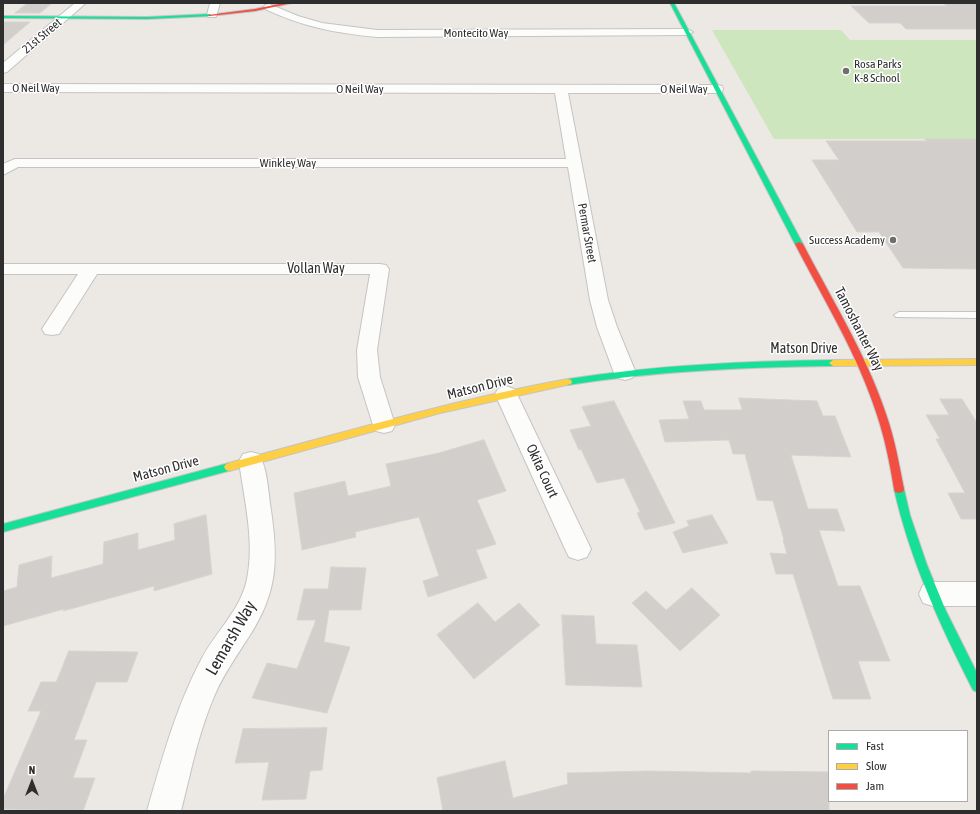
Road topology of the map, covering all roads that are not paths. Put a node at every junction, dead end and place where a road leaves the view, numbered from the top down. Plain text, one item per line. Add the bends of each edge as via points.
1 (81, 3) edge
2 (215, 3) edge
3 (290, 3) edge
4 (672, 3) edge
5 (269, 7) junction
6 (212, 15) junction
7 (65, 17) junction
8 (3, 18) edge
9 (687, 32) junction
10 (3, 69) edge
11 (3, 88) edge
12 (561, 89) junction
13 (717, 89) junction
14 (574, 163) junction
15 (3, 170) edge
16 (91, 269) junction
17 (3, 270) edge
18 (899, 315) dead end
19 (977, 315) edge
20 (52, 329) dead end
21 (977, 362) edge
22 (861, 363) junction
23 (625, 373) junction
24 (506, 394) junction
25 (384, 425) junction
26 (251, 461) junction
27 (3, 528) edge
28 (578, 549) dead end
29 (933, 594) junction
30 (977, 594) edge
31 (977, 686) edge
32 (164, 811) edge

1 - 7 street, 21st Street
2 - 6 street
3 - 5 street
4 - 9 street, Tamoshanter Way
5 - 6 street
5 - 9 street, Montecito Way via 284,16 315,25 372,33
6 - 7 street via 162,18
7 - 8 street
7 - 10 street, 21st Street
9 - 13 street, Tamoshanter Way
11 - 12 street, O Neil Way
12 - 13 street, O Neil Way
12 - 14 street, Permar Street
13 - 22 street, Tamoshanter Way
14 - 15 street, Winkley Way via 15,163
14 - 23 street, Permar Street via 599,300
16 - 17 street, Vollan Way
16 - 20 street
16 - 25 street, Vollan Way via 380,268 367,350 369,377
18 - 19 lane
21 - 22 street, Matson Drive
22 - 23 street, Matson Drive via 752,363
22 - 29 street, Tamoshanter Way via 889,435 903,504
23 - 24 street, Matson Drive
24 - 25 street, Matson Drive
24 - 28 street, Okita Court
25 - 26 street, Matson Drive
26 - 27 street, Matson Drive
26 - 32 street, Lemarsh Way via 263,558 261,580 250,610 213,667 195,704
29 - 30 street
29 - 31 street, Tamoshanter Way

